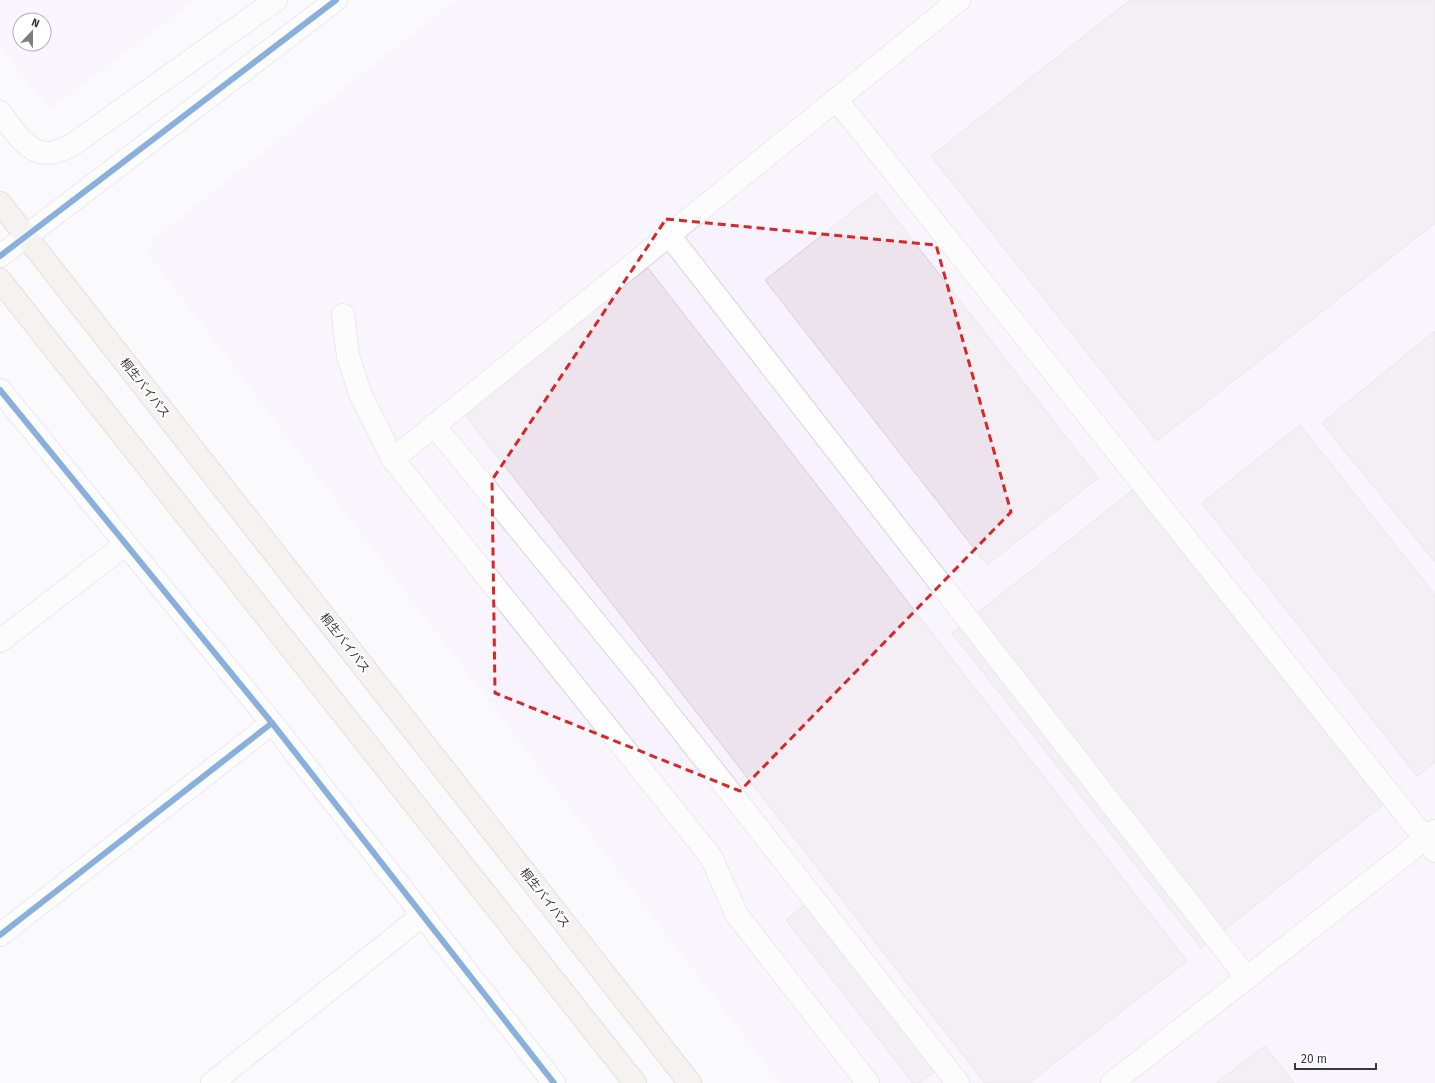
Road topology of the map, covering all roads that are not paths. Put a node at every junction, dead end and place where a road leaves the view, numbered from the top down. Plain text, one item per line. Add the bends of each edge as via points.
1 (276, 0) edge
2 (336, 0) edge
3 (959, 0) edge
4 (836, 99) junction
5 (0, 112) edge
6 (0, 203) edge
7 (26, 235) junction
8 (669, 235) junction
9 (0, 256) edge
10 (0, 280) edge
11 (343, 315) dead end
12 (0, 390) edge
13 (434, 425) junction
14 (393, 458) junction
15 (126, 544) junction
16 (0, 641) edge
17 (272, 723) junction
18 (1432, 840) edge
19 (422, 915) junction
20 (0, 934) edge
21 (1247, 978) junction
22 (212, 1083) edge
23 (554, 1083) edge
24 (635, 1083) edge
25 (690, 1083) edge
26 (868, 1083) edge
27 (958, 1083) edge
28 (1112, 1083) edge

1 - 5 street via 72,145 61,150 49,154 38,152 24,143
2 - 7 street
3 - 4 street
4 - 8 street
4 - 18 street
6 - 7 highway, 桐生バイパス
7 - 9 street
7 - 25 highway, 桐生バイパス
8 - 13 street
8 - 21 street
10 - 24 highway
11 - 14 street via 348,356 361,396
12 - 15 street
13 - 14 street
13 - 27 street via 640,678
14 - 26 street via 711,857 737,915
15 - 16 street
15 - 17 street
17 - 19 street
17 - 20 street
18 - 21 street
19 - 22 street
19 - 23 street
21 - 28 street

